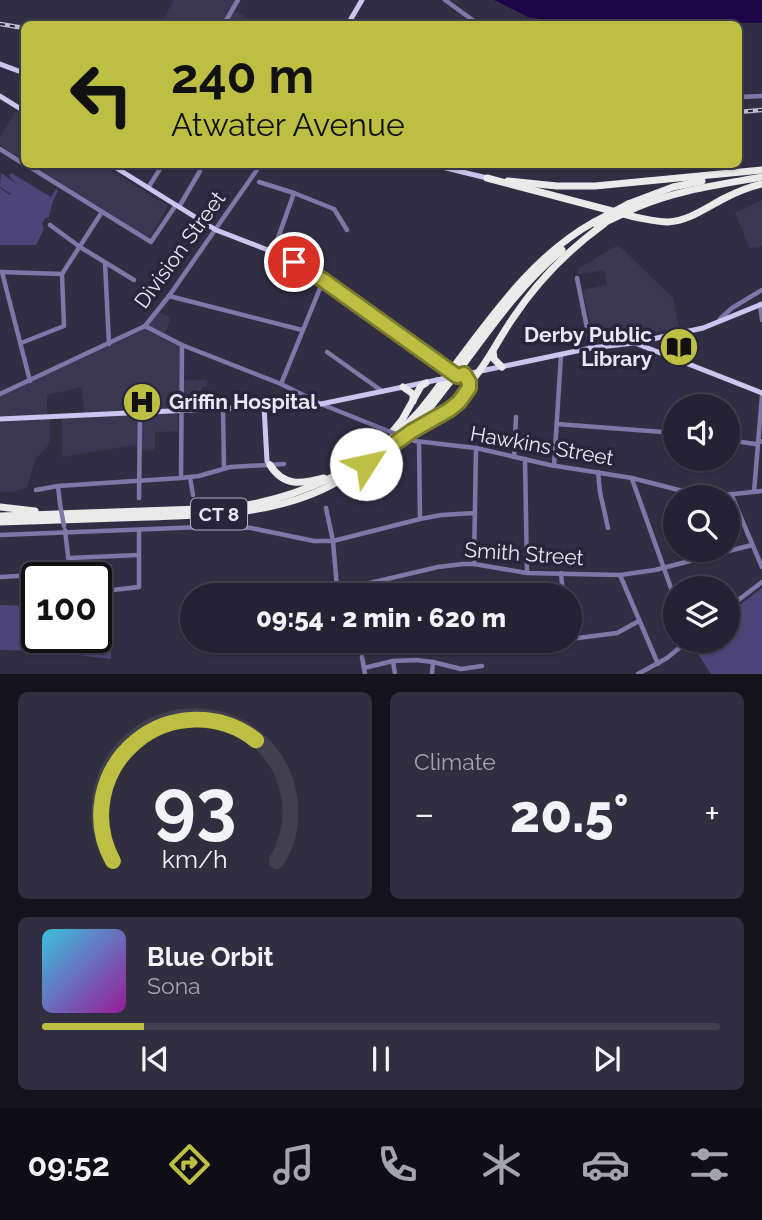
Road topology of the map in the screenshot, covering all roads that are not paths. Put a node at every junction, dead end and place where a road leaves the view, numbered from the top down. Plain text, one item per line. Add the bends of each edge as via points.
1 (239, 0) edge
2 (362, 0) edge
3 (445, 0) edge
4 (226, 21) edge
5 (350, 21) edge
6 (474, 21) edge
7 (0, 64) edge
8 (21, 72) edge
9 (0, 96) edge
10 (762, 96) edge
11 (742, 97) edge
12 (21, 109) edge
13 (0, 149) edge
14 (21, 162) edge
15 (31, 168) edge
16 (116, 168) edge
17 (160, 168) edge
18 (258, 168) edge
19 (446, 168) edge
20 (762, 170) edge
21 (201, 171) dead end
22 (744, 172) junction
23 (762, 177) edge
24 (487, 178) junction
25 (259, 182) dead end
26 (762, 184) edge
27 (148, 188) junction
28 (294, 192) junction
29 (178, 206) junction
30 (631, 206) junction
31 (102, 212) junction
32 (50, 225) dead end
33 (597, 225) junction
34 (216, 230) junction
35 (347, 230) dead end
36 (80, 247) junction
37 (273, 252) junction
38 (105, 263) junction
39 (1, 272) edge
40 (62, 274) junction
41 (577, 278) dead end
42 (134, 280) dead end
43 (323, 280) junction
44 (762, 290) edge
45 (169, 296) junction
46 (761, 304) edge
47 (762, 320) edge
48 (718, 322) junction
49 (145, 326) junction
50 (302, 330) junction
51 (20, 343) junction
52 (634, 343) junction
53 (109, 344) junction
54 (182, 345) junction
55 (590, 348) junction
56 (493, 350) junction
57 (327, 352) dead end
58 (561, 355) junction
59 (502, 367) junction
60 (479, 372) junction
61 (460, 375) junction
62 (30, 380) junction
63 (426, 383) junction
64 (281, 384) junction
65 (403, 387) junction
66 (382, 391) junction
67 (468, 392) junction
68 (0, 394) edge
69 (762, 394) edge
70 (413, 401) junction
71 (321, 404) junction
72 (264, 406) junction
73 (223, 408) junction
74 (181, 411) junction
75 (139, 413) junction
76 (516, 417) dead end
77 (0, 419) edge
78 (557, 425) junction
79 (663, 432) edge
80 (417, 442) junction
81 (740, 442) edge
82 (760, 442) edge
83 (476, 448) junction
84 (370, 455) junction
85 (380, 456) junction
86 (514, 457) junction
87 (525, 459) junction
88 (284, 464) dead end
89 (270, 465) junction
90 (554, 466) junction
91 (224, 468) junction
92 (598, 472) junction
93 (341, 473) junction
94 (190, 477) junction
95 (181, 478) junction
96 (632, 478) junction
97 (140, 480) junction
98 (58, 486) junction
99 (663, 486) edge
100 (36, 490) dead end
101 (762, 491) edge
102 (754, 492) junction
103 (740, 493) edge
104 (193, 495) dead end
105 (139, 498) dead end
106 (0, 508) edge
107 (327, 508) dead end
108 (77, 513) junction
109 (474, 513) junction
110 (740, 515) edge
111 (0, 516) edge
112 (420, 519) junction
113 (0, 524) edge
114 (608, 528) dead end
115 (65, 529) junction
116 (139, 530) junction
117 (0, 535) edge
118 (332, 541) junction
119 (752, 544) junction
120 (139, 555) junction
121 (69, 558) junction
122 (69, 562) edge
123 (474, 564) junction
124 (762, 567) edge
125 (663, 568) junction
126 (527, 573) junction
127 (561, 573) junction
128 (620, 575) junction
129 (0, 576) edge
130 (21, 576) edge
131 (666, 576) edge
132 (762, 582) edge
133 (561, 583) edge
134 (112, 590) edge
135 (740, 599) edge
136 (639, 621) junction
137 (582, 637) edge
138 (672, 653) edge
139 (362, 657) dead end
140 (393, 661) junction
141 (433, 662) junction
142 (658, 664) junction
143 (482, 666) dead end
144 (364, 671) edge
145 (395, 674) edge
146 (432, 674) edge
147 (638, 674) edge

1 - 4 street
2 - 5 main road
3 - 6 street
7 - 8 main road
9 - 12 main road
10 - 11 street
13 - 14 street
15 - 31 street
16 - 27 main road
17 - 27 street
18 - 34 street, Division Street
19 - 24 main road
20 - 22 highway, CT 8
21 - 29 street
22 - 24 highway via 595,186
22 - 30 highway, CT 8 via 673,187
23 - 30 highway, CT 8 via 699,187
24 - 26 highway via 668,222
25 - 28 street
27 - 29 main road
28 - 35 street via 334,209
28 - 37 street
29 - 31 street via 151,242
29 - 34 main road
30 - 33 highway, CT 8, bridge
30 - 33 highway, CT 8, bridge
31 - 36 street
32 - 36 street
33 - 56 highway via 533,290
33 - 84 highway, CT 8 via 566,241 525,276 415,416
33 - 85 highway, CT 8 via 529,281 422,418
34 - 37 main road
34 - 45 street, Division Street
36 - 38 street
36 - 40 street
37 - 43 main road
38 - 42 street
38 - 53 street
39 - 40 street
39 - 51 street
40 - 51 street via 64,326
41 - 55 street
43 - 50 street
43 - 61 main road, bridge
44 - 48 street
45 - 49 street, Division Street
45 - 50 street
46 - 47 street
46 - 48 main road
48 - 52 main road
49 - 53 street, Division Street
49 - 54 street, Hawkins Street
50 - 64 street
51 - 62 street
52 - 55 main road
52 - 69 main road
53 - 62 street, Division Street
54 - 64 street, Hawkins Street
54 - 74 street
55 - 58 main road
56 - 59 highway
56 - 60 highway
57 - 66 street
58 - 59 main road
58 - 78 street
59 - 60 main road
60 - 61 main road
60 - 67 highway
61 - 63 main road, bridge
61 - 67 highway via 469,382
62 - 68 street, Division Street
63 - 65 main road
63 - 70 highway
64 - 71 street, Hawkins Street
65 - 66 main road
65 - 70 highway via 411,391
66 - 71 main road
67 - 85 highway via 454,407
69 - 82 street
70 - 84 highway
71 - 72 main road
71 - 80 street, Hawkins Street, bridge
72 - 73 main road
72 - 89 main road
73 - 74 main road
73 - 91 street
74 - 75 main road
74 - 95 street
75 - 77 main road
75 - 97 street
76 - 86 street
78 - 79 street
78 - 90 street
80 - 83 street, Hawkins Street
80 - 112 street
81 - 82 street
82 - 102 street
83 - 86 street, Hawkins Street
83 - 109 street
84 - 93 highway, CT 8
85 - 113 highway, CT 8 via 314,493 263,509
86 - 87 street, Hawkins Street
87 - 90 street, Hawkins Street
87 - 126 street
88 - 89 street
89 - 91 street
89 - 93 highway via 279,477 293,482
90 - 92 street, Hawkins Street
91 - 94 street
92 - 96 street, Hawkins Street
92 - 114 street
93 - 108 highway, CT 8 via 287,496 240,506
94 - 95 street
94 - 104 street
95 - 97 street
96 - 99 street, Hawkins Street
96 - 125 street
97 - 98 street
97 - 105 street
98 - 100 street
98 - 115 street, bridge
101 - 102 street, Hawkins Street
102 - 103 street, Hawkins Street
106 - 108 highway
107 - 118 street
108 - 111 highway, CT 8
109 - 112 street
109 - 123 street
110 - 119 street
112 - 118 street
115 - 116 street
115 - 117 street
115 - 121 street
116 - 118 street via 228,526
116 - 120 street
118 - 123 street, Smith Street via 338,590 438,567
119 - 124 street
119 - 125 street, Smith Street
120 - 121 street
120 - 134 street via 139,587
121 - 122 street
123 - 126 street, Smith Street
125 - 128 street, Smith Street
125 - 131 street
126 - 127 street, Smith Street
127 - 128 street, Smith Street
127 - 133 street
128 - 136 street
129 - 130 street
132 - 135 street
136 - 137 street via 617,633
136 - 142 street
138 - 142 street
139 - 144 street
140 - 141 street
140 - 144 street
140 - 145 street
141 - 143 street via 461,669
141 - 146 street
142 - 147 street

